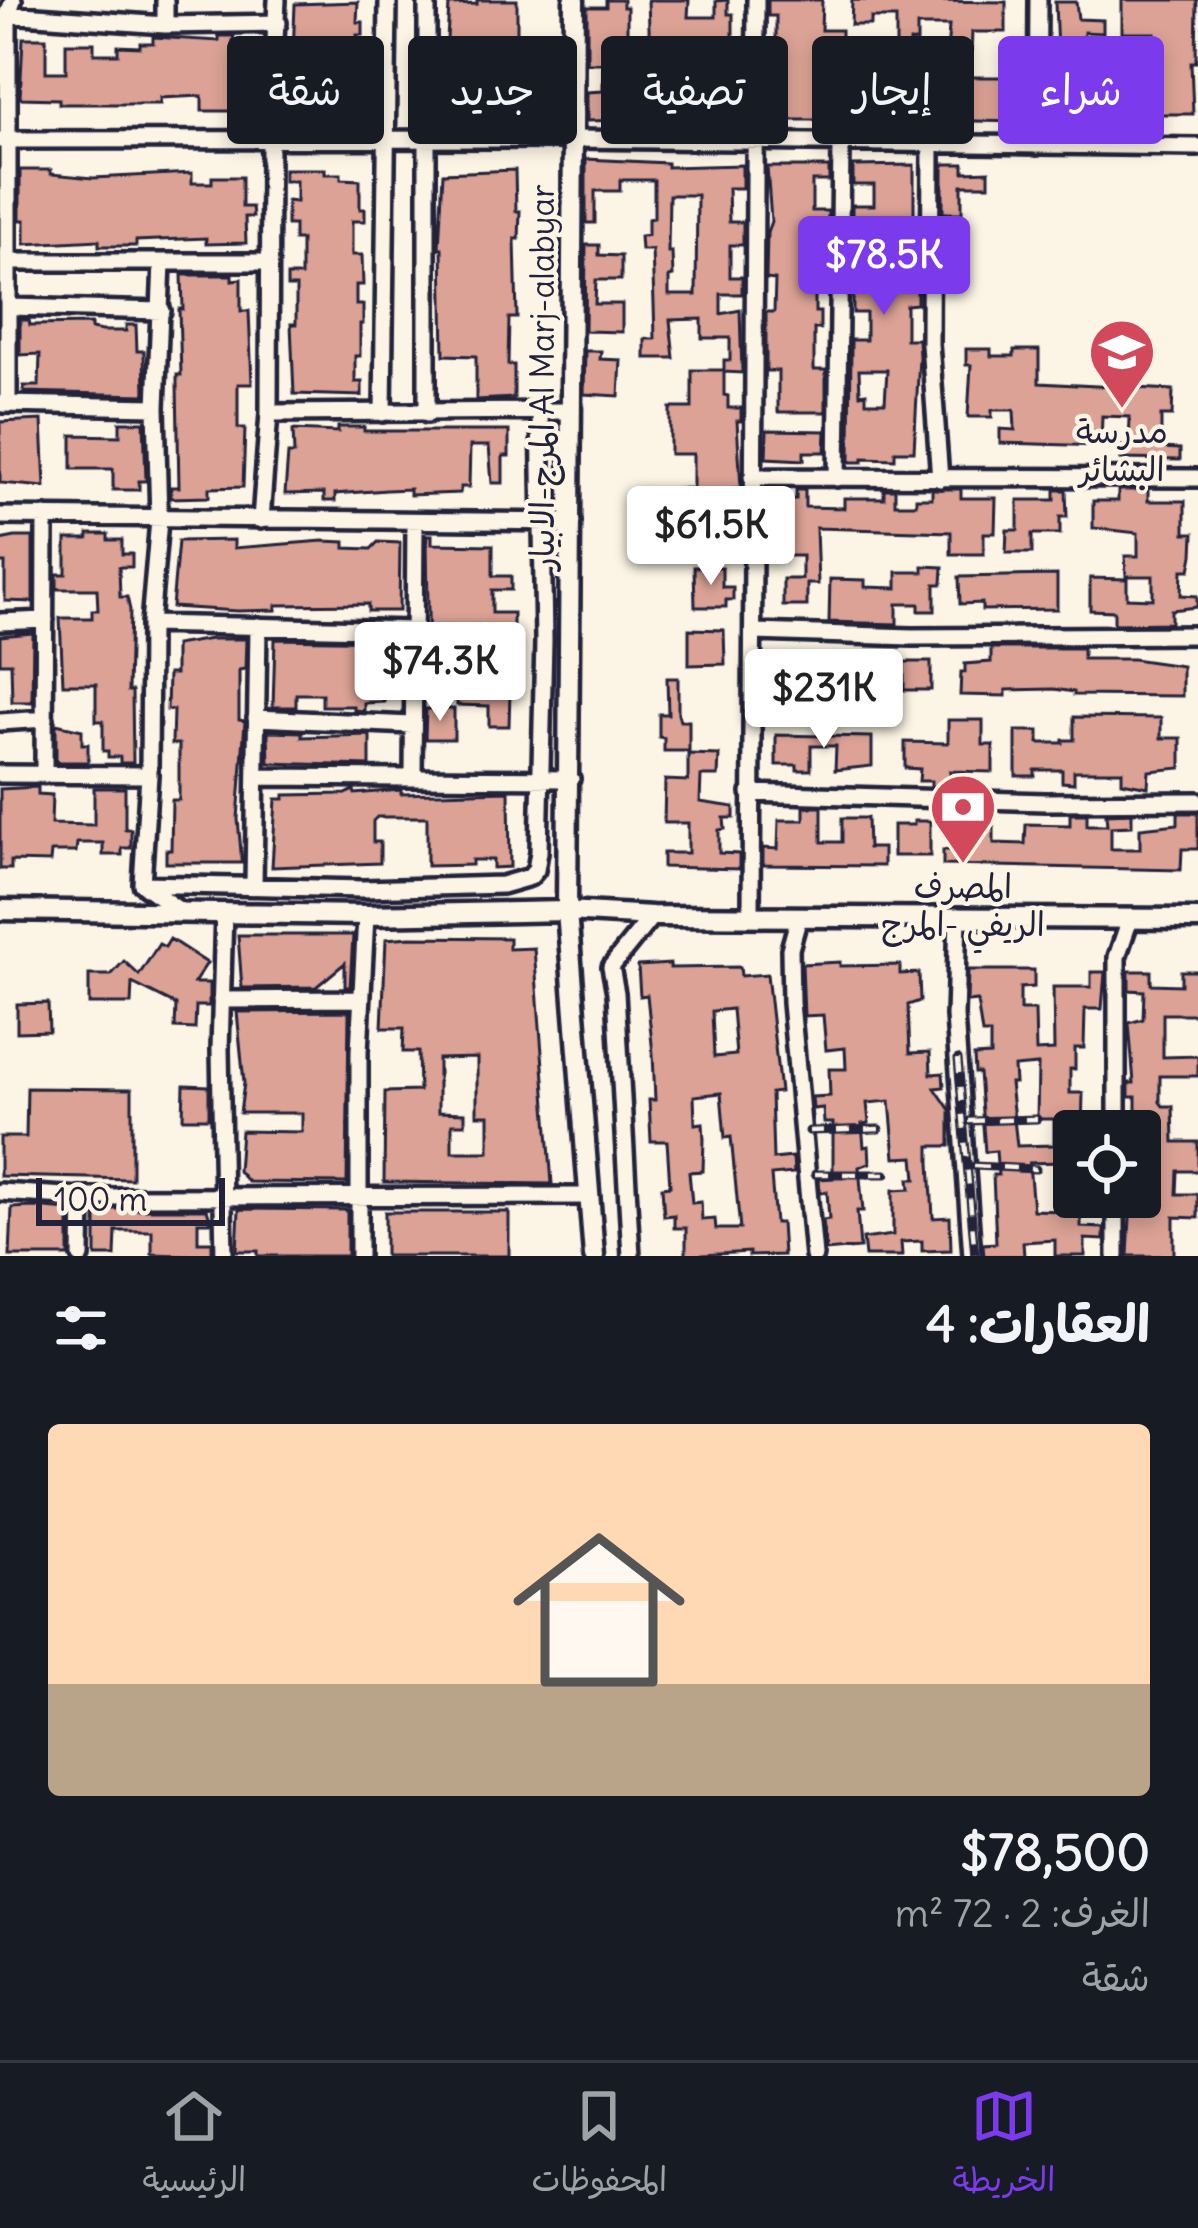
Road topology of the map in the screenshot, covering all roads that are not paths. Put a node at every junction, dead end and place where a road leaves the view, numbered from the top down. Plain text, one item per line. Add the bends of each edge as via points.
1 (165, 0) edge
2 (277, 0) edge
3 (388, 0) edge
4 (428, 0) edge
5 (574, 0) edge
6 (756, 0) edge
7 (1038, 0) edge
8 (11, 7) edge
9 (278, 23) junction
10 (165, 26) junction
11 (277, 36) edge
12 (428, 36) edge
13 (573, 36) edge
14 (756, 36) edge
15 (4, 140) edge
16 (386, 141) junction
17 (227, 142) edge
18 (408, 142) edge
19 (270, 144) edge
20 (427, 144) edge
21 (572, 144) edge
22 (756, 144) joint
23 (841, 145) junction
24 (1036, 146) junction
25 (932, 147) junction
26 (1198, 147) edge
27 (8, 262) junction
28 (270, 262) junction
29 (162, 263) junction
30 (9, 307) junction
31 (163, 311) junction
32 (4, 404) edge
33 (156, 406) junction
34 (572, 411) junction
35 (269, 413) junction
36 (383, 413) junction
37 (540, 413) junction
38 (428, 414) junction
39 (752, 477) junction
40 (837, 478) junction
41 (1198, 478) edge
42 (940, 479) junction
43 (45, 515) junction
44 (0, 516) edge
45 (158, 520) junction
46 (261, 520) junction
47 (415, 522) junction
48 (572, 522) junction
49 (544, 523) junction
50 (45, 620) junction
51 (0, 622) edge
52 (150, 624) junction
53 (258, 626) junction
54 (412, 630) junction
55 (755, 632) junction
56 (1198, 635) edge
57 (256, 718) junction
58 (45, 719) junction
59 (0, 722) edge
60 (412, 725) junction
61 (0, 774) edge
62 (44, 776) junction
63 (148, 776) junction
64 (257, 777) junction
65 (413, 778) junction
66 (571, 779) junction
67 (540, 780) junction
68 (749, 793) junction
69 (1198, 801) edge
70 (142, 884) junction
71 (254, 885) junction
72 (0, 910) edge
73 (567, 911) junction
74 (224, 912) junction
75 (183, 913) junction
76 (751, 914) junction
77 (367, 915) junction
78 (652, 916) junction
79 (799, 916) junction
80 (958, 916) junction
81 (1130, 919) junction
82 (1198, 919) edge
83 (221, 1000) junction
84 (361, 1000) junction
85 (1117, 1110) edge
86 (0, 1192) edge
87 (225, 1195) junction
88 (359, 1195) junction
89 (589, 1196) junction
90 (82, 1197) junction
91 (1116, 1218) edge
92 (81, 1256) edge
93 (224, 1256) edge
94 (359, 1256) edge
95 (594, 1256) edge
96 (631, 1256) edge
97 (814, 1256) edge
98 (972, 1256) edge
99 (1116, 1256) edge

1 - 10 street
2 - 9 street
3 - 16 street
4 - 12 street
5 - 13 main road, المرج-الابيار Al Marj-alabyar
6 - 14 street
7 - 24 street
8 - 10 street
8 - 15 street
9 - 10 street
9 - 11 street
15 - 17 street
15 - 27 street
16 - 18 street
16 - 36 street
19 - 28 street
20 - 38 street
21 - 34 main road, المرج-الابيار Al Marj-alabyar
22 - 23 street
22 - 39 street
23 - 25 street
23 - 40 street
24 - 25 street
24 - 26 street
25 - 42 street via 930,344
27 - 29 street
27 - 30 street
28 - 29 street
28 - 35 street
29 - 31 street
30 - 31 street
30 - 32 street
31 - 33 street
32 - 33 street
33 - 45 street
34 - 37 street
34 - 48 main road, المرج-الابيار Al Marj-alabyar
35 - 36 street
35 - 46 street
36 - 38 street
37 - 38 street
37 - 49 street
39 - 40 street
39 - 55 street
40 - 42 street
41 - 42 street
43 - 44 street
43 - 45 street
43 - 50 street
45 - 46 street
45 - 52 street
46 - 47 street
47 - 49 street
47 - 54 street
48 - 49 street
48 - 66 main road, المرج-الابيار Al Marj-alabyar
49 - 67 street
50 - 51 street
50 - 58 street
52 - 53 street
52 - 63 street
53 - 54 street
53 - 57 street
54 - 60 street
55 - 56 street
55 - 68 street
57 - 60 street
57 - 64 street
58 - 59 street
58 - 62 street
60 - 65 street
61 - 62 street
62 - 63 street
63 - 70 street
64 - 65 street
64 - 71 street
65 - 67 street
66 - 67 street
66 - 73 main road, المرج-الابيار Al Marj-alabyar
67 - 71 street via 536,870 520,883
68 - 69 street
68 - 76 street
70 - 71 street
70 - 75 street
72 - 75 main road
73 - 77 main road
73 - 78 main road
73 - 89 main road, المرج-الابيار Al Marj-alabyar
74 - 75 main road
74 - 77 main road
74 - 83 street
76 - 78 main road
76 - 79 main road
77 - 84 street
78 - 96 street via 611,967
79 - 80 main road
79 - 97 street via 791,1004
80 - 81 main road
80 - 98 street via 955,1016
81 - 82 main road
81 - 85 street via 1117,957
83 - 84 street
83 - 87 street
84 - 88 street
86 - 90 street
87 - 88 street
87 - 90 street
87 - 93 street
88 - 89 street
88 - 94 street
89 - 95 main road, المرج-الابيار Al Marj-alabyar
90 - 92 street
91 - 99 street

